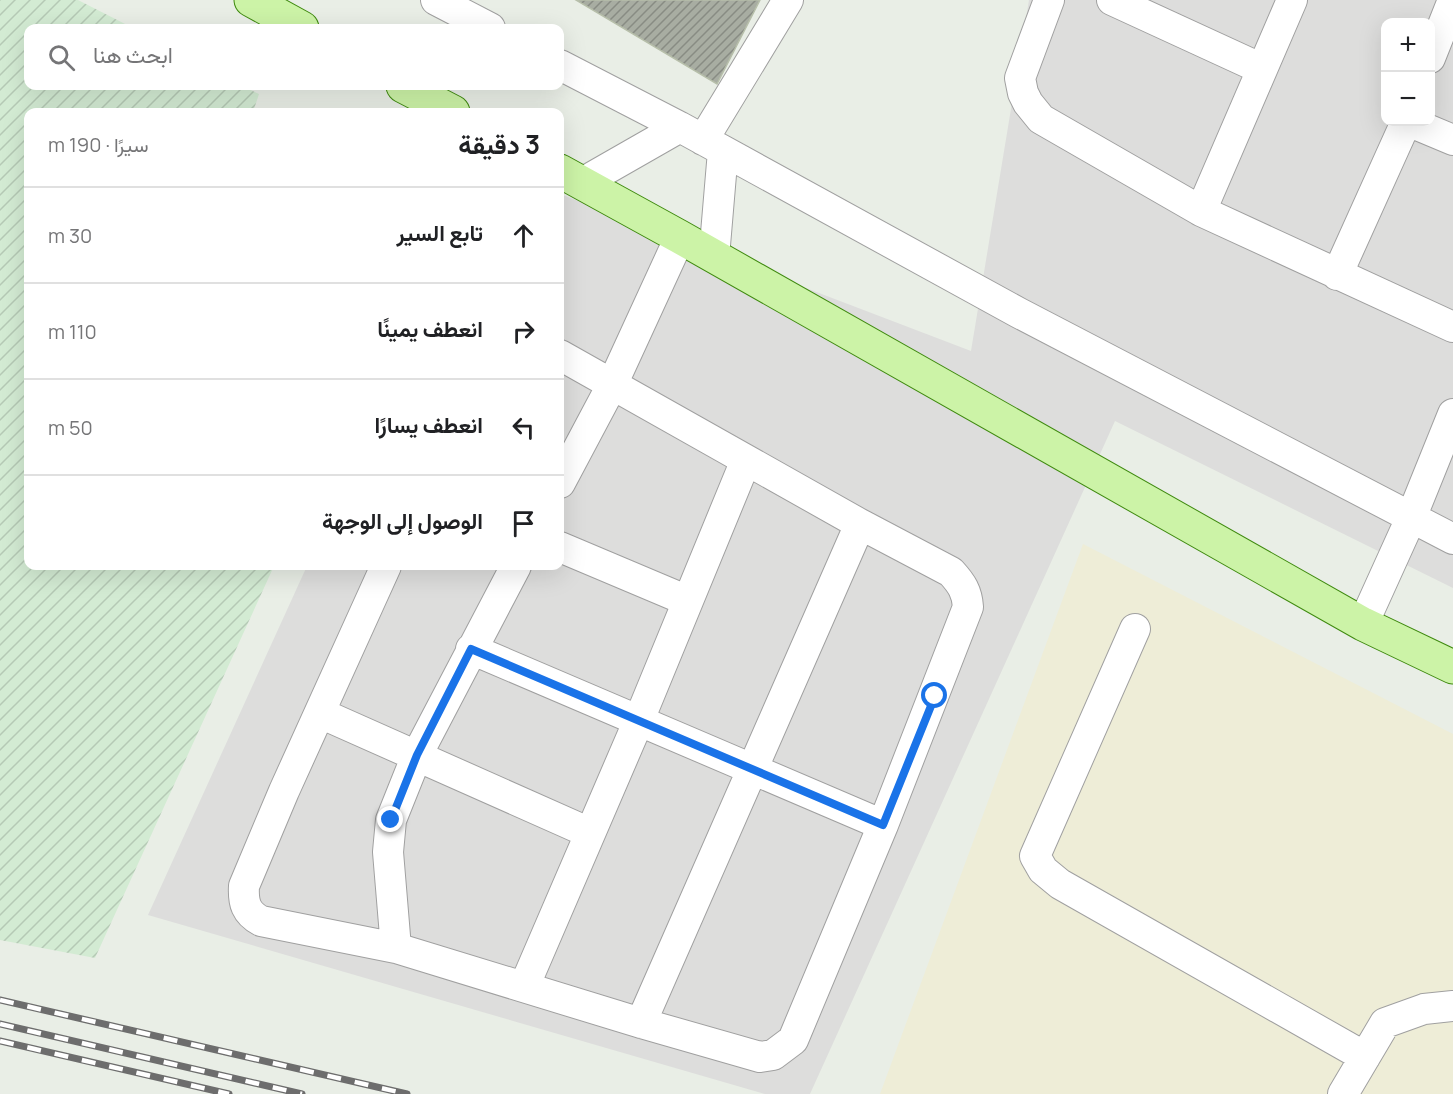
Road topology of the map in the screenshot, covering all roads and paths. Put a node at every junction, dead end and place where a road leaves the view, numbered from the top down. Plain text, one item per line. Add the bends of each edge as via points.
1 (251, 0) edge
2 (788, 0) edge
3 (1049, 0) edge
4 (1112, 0) edge
5 (1292, 0) edge
6 (1453, 0) edge
7 (443, 13) edge
8 (295, 24) edge
9 (477, 24) edge
10 (1435, 47) edge
11 (564, 66) edge
12 (1262, 69) junction
13 (411, 90) edge
14 (445, 108) edge
15 (1406, 126) edge
16 (1418, 126) edge
17 (702, 140) junction
18 (1453, 140) edge
19 (571, 177) edge
20 (1201, 211) junction
21 (680, 237) junction
22 (714, 256) junction
23 (1337, 275) junction
24 (1453, 327) edge
25 (564, 357) edge
26 (612, 385) junction
27 (1453, 414) edge
28 (746, 460) junction
29 (564, 475) edge
30 (1411, 518) junction
31 (860, 524) junction
32 (1453, 539) edge
33 (564, 549) edge
34 (384, 570) edge
35 (514, 570) edge
36 (688, 601) junction
37 (1363, 624) junction
38 (1135, 629) dead end
39 (471, 649) junction
40 (1453, 667) edge
41 (320, 713) junction
42 (639, 720) junction
43 (417, 755) junction
44 (752, 768) junction
45 (883, 825) junction
46 (590, 833) junction
47 (396, 948) junction
48 (524, 987) junction
49 (1453, 1006) edge
50 (641, 1023) junction
51 (1365, 1057) junction
52 (1343, 1094) edge

1 - 8 main road
2 - 17 street
3 - 20 street via 1020,78 1028,103 1041,118
4 - 12 street
5 - 12 street
6 - 10 street
7 - 9 street
11 - 17 street
12 - 20 street
13 - 14 main road
15 - 23 street
16 - 18 street
17 - 19 street
17 - 22 street
17 - 30 street via 1019,313
19 - 21 main road
20 - 23 street
21 - 22 main road
21 - 26 street
22 - 37 main road
23 - 24 street
25 - 26 street
26 - 28 street
26 - 29 street
27 - 30 street
28 - 31 street
28 - 36 street
30 - 32 street
30 - 37 street
31 - 44 street
31 - 45 street via 951,572 962,584 968,607
33 - 36 street
34 - 41 street
35 - 39 street
36 - 42 street
37 - 40 main road
38 - 51 street via 1035,856 1043,870 1060,884
39 - 42 street
39 - 43 street
41 - 43 street
41 - 47 street via 244,886 243,899 252,916 261,921
42 - 44 street
42 - 46 street
43 - 46 street
43 - 47 street via 391,820 388,852
44 - 45 street
44 - 50 street
45 - 50 street via 793,1040 784,1048 760,1057
46 - 48 street
47 - 48 street
48 - 50 street
49 - 51 street via 1424,1009 1384,1023
51 - 52 street

